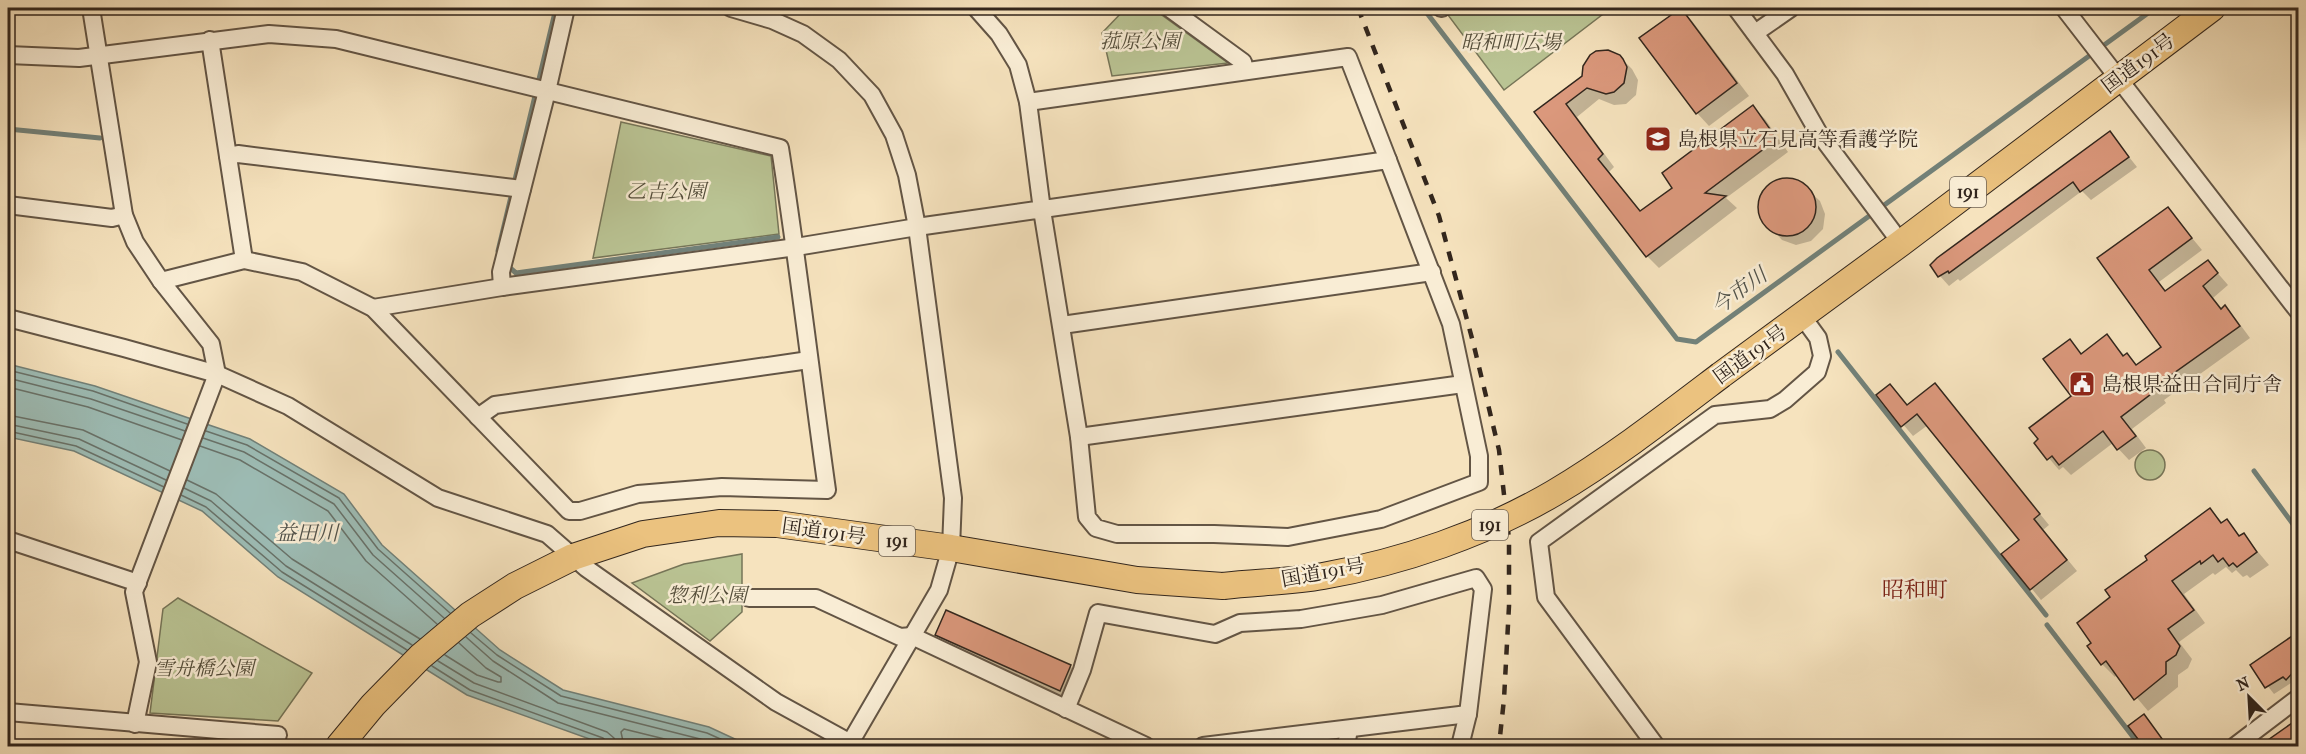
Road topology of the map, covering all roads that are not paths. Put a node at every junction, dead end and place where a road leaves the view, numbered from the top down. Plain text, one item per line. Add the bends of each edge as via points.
1 (91, 8) edge
2 (566, 8) edge
3 (731, 8) edge
4 (976, 8) edge
5 (1169, 8) edge
6 (1736, 8) edge
7 (1791, 8) edge
8 (2064, 8) edge
9 (2212, 8) edge
10 (1755, 33) junction
11 (210, 40) junction
12 (8, 55) edge
13 (99, 56) junction
14 (1245, 70) junction
15 (2119, 76) junction
16 (547, 91) junction
17 (1028, 102) junction
18 (228, 156) junction
19 (1388, 160) junction
20 (522, 189) junction
21 (8, 205) edge
22 (1042, 210) junction
23 (124, 215) junction
24 (917, 227) junction
25 (1901, 243) junction
26 (796, 248) junction
27 (244, 260) junction
28 (1432, 272) junction
29 (161, 282) junction
30 (502, 287) junction
31 (2293, 293) edge
32 (374, 308) junction
33 (2298, 311) edge
34 (1802, 316) junction
35 (8, 318) edge
36 (1062, 325) junction
37 (809, 360) junction
38 (217, 374) junction
39 (1463, 384) junction
40 (478, 417) junction
41 (1079, 437) junction
42 (8, 540) edge
43 (951, 548) junction
44 (573, 557) junction
45 (141, 576) junction
46 (749, 598) dead end
47 (912, 636) junction
48 (2298, 698) edge
49 (1066, 709) junction
50 (8, 712) edge
51 (1468, 714) junction
52 (135, 724) junction
53 (1349, 729) junction
54 (278, 735) dead end
55 (853, 745) edge
56 (1211, 746) edge
57 (339, 747) edge
58 (1146, 747) edge
59 (1346, 747) edge
60 (1461, 747) edge
61 (1656, 747) edge
62 (2235, 747) edge

1 - 13 street
2 - 16 street
3 - 24 street via 803,34 838,60 872,95 894,135
4 - 17 street via 999,34 1018,65
5 - 14 street via 1243,62
6 - 10 street
7 - 10 street
8 - 15 street
9 - 15 highway, 国道191号 / 191
10 - 25 street via 1785,74 1818,132
11 - 13 street
11 - 16 street via 269,33 336,39
11 - 18 street
12 - 13 street
13 - 23 street
14 - 17 street
14 - 19 street via 1348,57
15 - 25 highway, 国道191号 / 191
15 - 31 street
16 - 20 street
16 - 26 street via 780,148
17 - 22 street
18 - 20 street via 238,154
18 - 27 street
19 - 22 street
19 - 28 street
20 - 30 street via 501,272
21 - 23 street via 112,218
22 - 24 street
22 - 36 street
23 - 29 street via 135,242
24 - 26 street
24 - 43 street via 953,498
25 - 34 highway, 国道191号 / 191
26 - 30 street
26 - 37 street
27 - 29 street
27 - 32 street via 302,273
28 - 36 street
28 - 39 street via 1451,324
29 - 38 street via 211,344
30 - 32 street
31 - 33 street
32 - 40 street
34 - 43 highway, 国道191号 / 191, bridge via 1632,442 1553,494 1480,530 1412,555 1322,576 1223,586 1137,580
34 - 61 street via 1818,338 1822,356 1817,372 1785,400 1770,409 1715,415 1539,542 1546,597
35 - 38 street
36 - 41 street
37 - 40 street via 495,405
37 - 40 street via 828,490 722,487 638,494 569,511
38 - 44 street via 288,406 438,498 547,534
38 - 45 street
39 - 41 street
39 - 41 street via 1479,456 1479,482 1381,519 1288,537 1117,534 1096,528 1087,517
42 - 45 street
43 - 44 highway, 国道191号 / 191 via 777,524 719,523 643,534
43 - 47 street via 939,590
44 - 55 street via 776,702
44 - 57 highway, 国道191号 / 191 via 515,586 470,615 420,657
45 - 52 street via 134,592 148,662
46 - 47 street via 816,598 900,637
47 - 49 street
47 - 55 street
48 - 62 street
49 - 51 street via 1098,613 1215,634 1240,623 1301,619 1382,606 1476,578 1483,589
49 - 58 street
50 - 52 street
51 - 53 street
51 - 60 street
52 - 54 street
53 - 56 street
53 - 59 street

